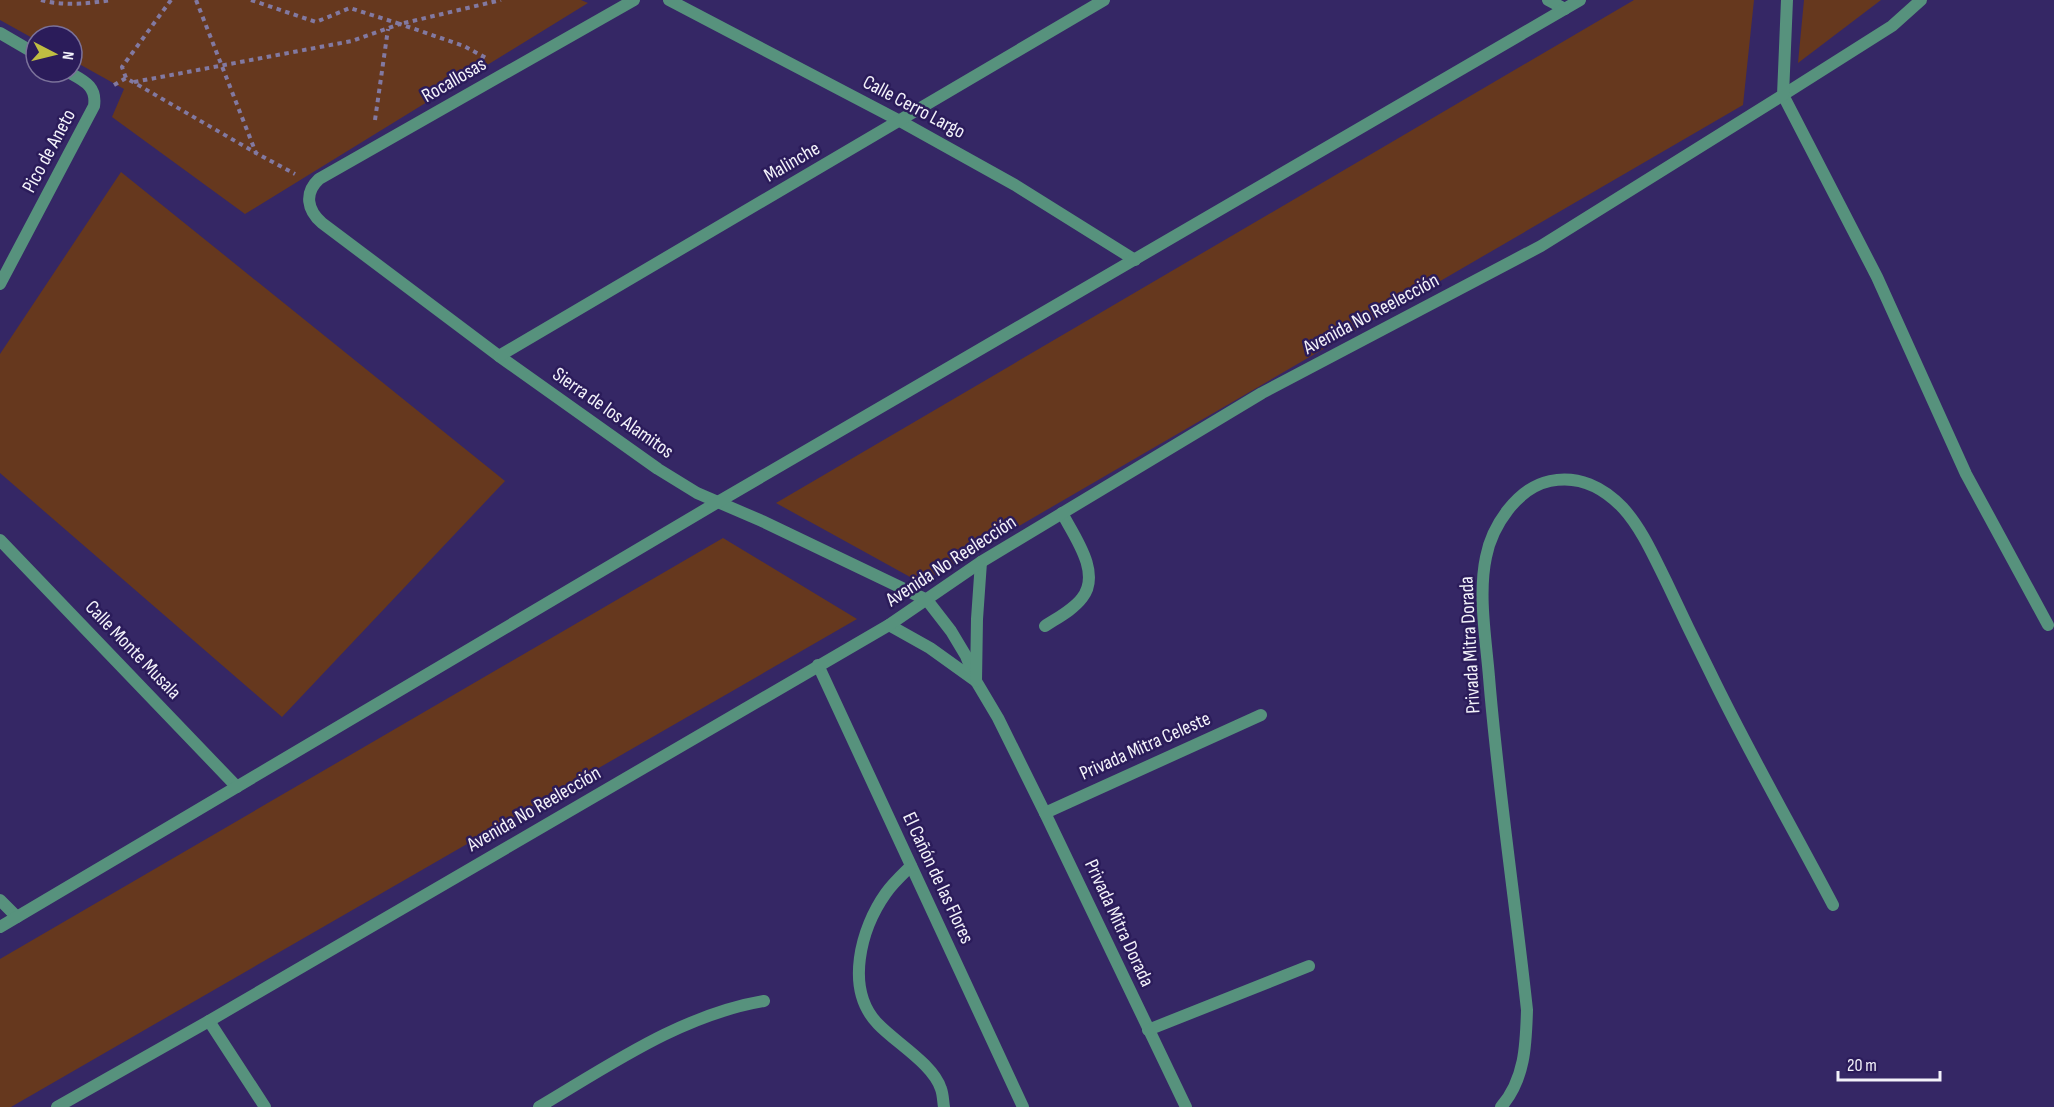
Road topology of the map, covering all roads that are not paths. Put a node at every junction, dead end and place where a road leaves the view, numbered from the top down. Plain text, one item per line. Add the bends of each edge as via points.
1 (634, 0) edge
2 (669, 0) edge
3 (1104, 0) edge
4 (1548, 0) edge
5 (1580, 0) edge
6 (1787, 0) edge
7 (1921, 0) edge
8 (1565, 9) junction
9 (0, 33) edge
10 (24, 47) edge
11 (84, 81) edge
12 (1783, 94) junction
13 (900, 122) junction
14 (309, 206) joint
15 (1135, 260) junction
16 (0, 284) edge
17 (499, 356) junction
18 (718, 502) junction
19 (1062, 513) junction
20 (0, 540) edge
21 (981, 562) junction
22 (927, 600) junction
23 (889, 625) junction
24 (2048, 625) dead end
25 (1045, 626) dead end
26 (818, 665) junction
27 (976, 681) junction
28 (1261, 715) dead end
29 (237, 787) junction
30 (1045, 813) junction
31 (911, 866) junction
32 (0, 900) edge
33 (1833, 905) dead end
34 (17, 917) junction
35 (0, 927) edge
36 (1309, 966) dead end
37 (764, 1001) dead end
38 (209, 1022) junction
39 (1149, 1030) junction
40 (57, 1107) edge
41 (265, 1107) edge
42 (539, 1107) edge
43 (944, 1107) edge
44 (1023, 1107) edge
45 (1186, 1107) edge
46 (1501, 1107) edge

1 - 14 street, Rocallosas via 319,179 309,194
2 - 13 street, Calle Cerro Largo
3 - 13 street, Malinche
4 - 8 street
5 - 8 street
6 - 12 street
7 - 12 street, Avenida No Reelección via 1892,26
8 - 15 street
9 - 10 street
11 - 16 street, Pico de Aneto via 95,98 91,113
12 - 19 street, Avenida No Reelección via 1541,246 1262,393
12 - 24 street via 1877,277 1966,474
13 - 15 street, Calle Cerro Largo via 1015,185
13 - 17 street, Malinche
14 - 17 street, Sierra de los Alamitos via 322,223
15 - 18 street
17 - 18 street, Sierra de los Alamitos via 658,469
18 - 22 street, Sierra de los Alamitos
18 - 29 street
19 - 21 street, Avenida No Reelección
19 - 25 street via 1085,558 1090,582 1081,600
20 - 29 street, Calle Monte Musala
21 - 22 street, Avenida No Reelección
21 - 27 street
22 - 23 street, Avenida No Reelección
22 - 27 street, Privada Mitra Dorada via 958,643
23 - 26 street, Avenida No Reelección
23 - 27 street
26 - 31 street, El Cañón de las Flores
26 - 38 street, Avenida No Reelección
27 - 30 street, Privada Mitra Dorada
28 - 30 street, Privada Mitra Celeste
29 - 34 street
30 - 39 street, Privada Mitra Dorada
31 - 43 street via 887,890 877,907 862,951 860,991 876,1022 933,1074
31 - 44 street, El Cañón de las Flores
32 - 34 street
33 - 46 street, Privada Mitra Dorada via 1636,525 1605,491 1589,483 1571,479 1540,483 1509,508 1486,556 1484,577 1492,716 1527,1010 1521,1070
34 - 35 street
36 - 39 street
37 - 42 street via 683,1025
38 - 40 street, Avenida No Reelección
38 - 41 street
39 - 45 street, Privada Mitra Dorada

